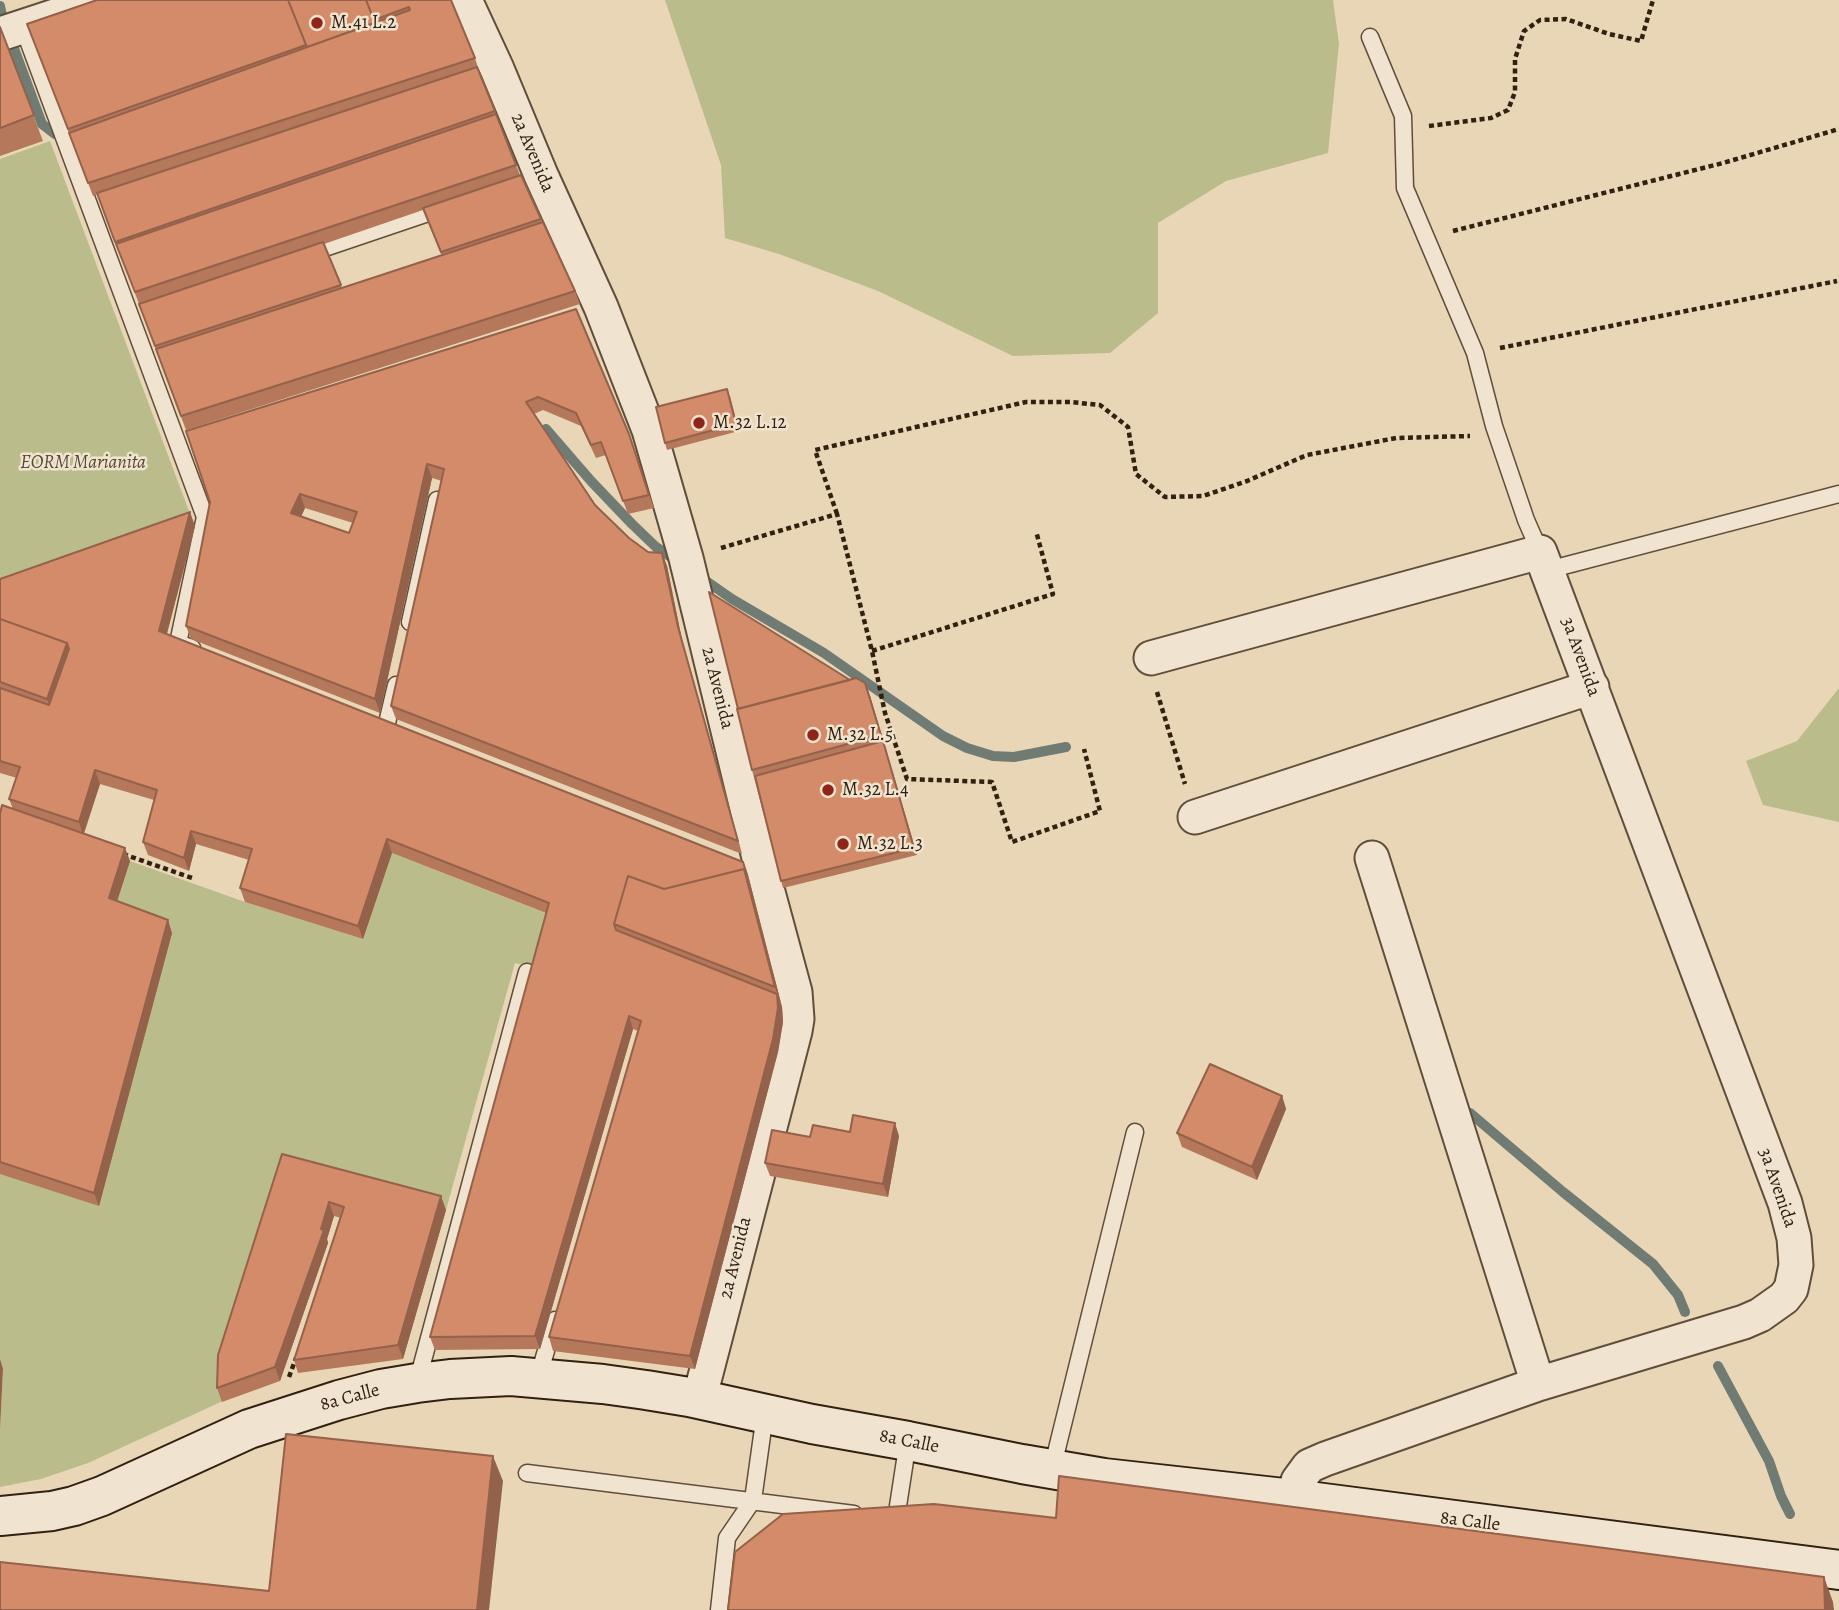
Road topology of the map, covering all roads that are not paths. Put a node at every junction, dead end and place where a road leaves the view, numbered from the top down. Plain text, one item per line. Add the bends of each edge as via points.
1 (104, 0) edge
2 (465, 0) edge
3 (12, 30) edge
4 (1370, 37) dead end
5 (464, 201) edge
6 (296, 257) edge
7 (1839, 494) edge
8 (437, 500) edge
9 (1544, 561) junction
10 (408, 631) edge
11 (205, 653) edge
12 (1151, 658) road end
13 (399, 671) edge
14 (1592, 687) junction
15 (387, 723) edge
16 (1195, 817) road end
17 (1372, 858) dead end
18 (527, 972) edge
19 (1135, 1132) dead end
20 (561, 1300) edge
21 (538, 1378) junction
22 (416, 1383) junction
23 (1538, 1384) junction
24 (699, 1400) junction
25 (765, 1414) junction
26 (908, 1441) junction
27 (1052, 1469) junction
28 (527, 1473) dead end
29 (1293, 1499) junction
30 (753, 1500) junction
31 (0, 1516) edge
32 (1839, 1570) edge
33 (719, 1610) edge

1 - 3 street
2 - 24 street, 2a Avenida via 534,178 649,430 686,559 755,868 794,992 797,1019
3 - 11 lane via 95,199 183,438 205,517 178,643
4 - 9 lane, 3a Avenida via 1403,116 1405,188 1475,353 1494,426
5 - 6 lane
7 - 9 lane
8 - 10 lane
9 - 12 street
9 - 14 street, 3a Avenida
13 - 15 lane
14 - 16 street
14 - 23 street, 3a Avenida via 1785,1203 1796,1252 1795,1277 1784,1298 1744,1322
17 - 23 street
18 - 22 lane
19 - 27 lane
20 - 21 lane
21 - 22 main road, 8a Calle
21 - 24 main road, 8a Calle
22 - 31 main road, 8a Calle via 274,1420 74,1506
23 - 29 street via 1310,1466 1298,1481
24 - 25 main road, 8a Calle
25 - 26 main road, 8a Calle
25 - 30 lane
26 - 27 main road, 8a Calle
26 - 30 lane via 889,1518
27 - 29 main road, 8a Calle
28 - 30 lane
29 - 32 main road, 8a Calle
30 - 33 lane via 727,1538

